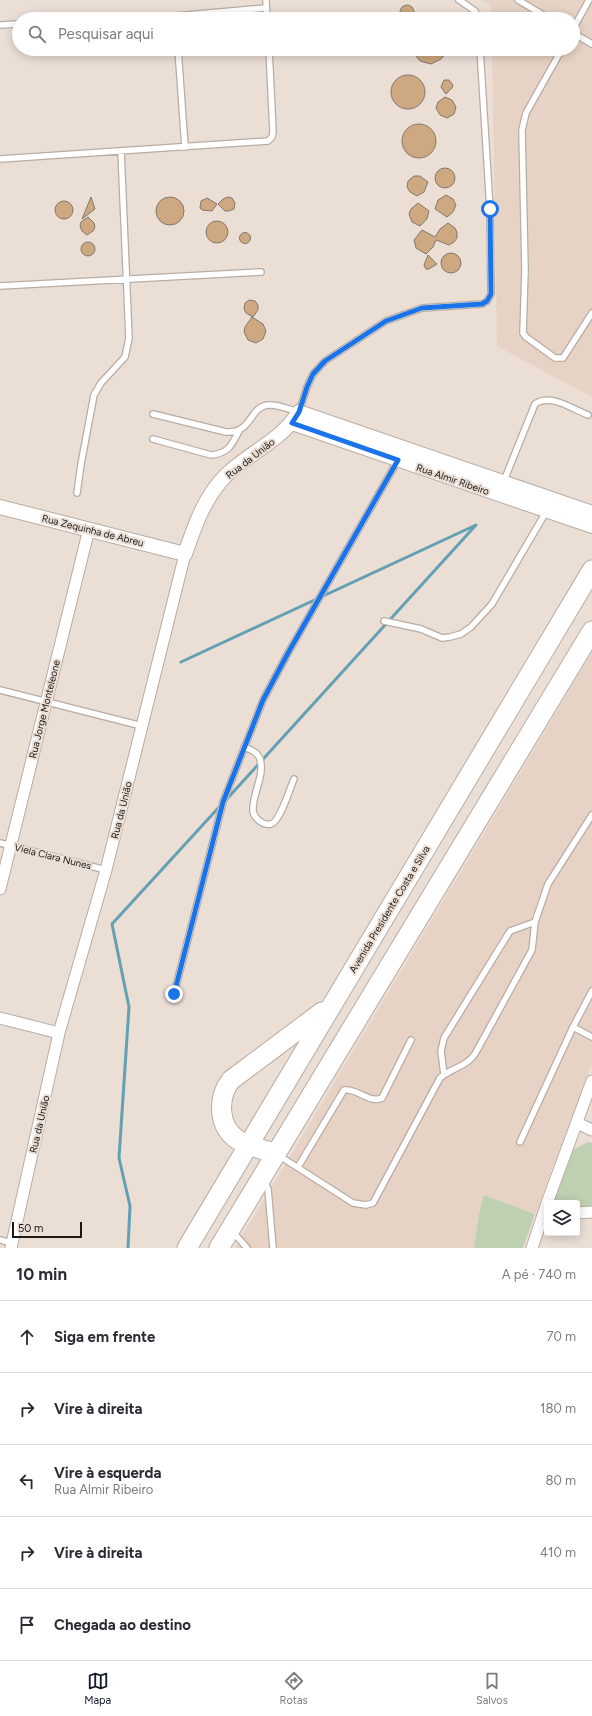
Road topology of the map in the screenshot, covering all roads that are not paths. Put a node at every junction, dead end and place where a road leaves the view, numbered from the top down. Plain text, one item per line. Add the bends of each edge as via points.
1 (266, 0) edge
2 (459, 0) edge
3 (518, 0) edge
4 (590, 0) edge
5 (266, 8) junction
6 (226, 12) edge
7 (266, 12) edge
8 (475, 12) edge
9 (538, 12) edge
10 (580, 17) edge
11 (12, 24) edge
12 (0, 25) edge
13 (580, 37) edge
14 (592, 44) edge
15 (178, 56) edge
16 (269, 56) edge
17 (480, 56) edge
18 (558, 56) edge
19 (185, 147) junction
20 (121, 151) junction
21 (0, 159) edge
22 (261, 272) dead end
23 (126, 278) junction
24 (0, 286) edge
25 (592, 313) edge
26 (153, 414) dead end
27 (588, 415) dead end
28 (295, 418) junction
29 (239, 431) junction
30 (153, 438) dead end
31 (398, 460) junction
32 (501, 488) junction
33 (77, 493) dead end
34 (550, 505) junction
35 (0, 508) edge
36 (592, 513) edge
37 (592, 526) edge
38 (89, 529) junction
39 (185, 554) junction
40 (592, 570) edge
41 (384, 621) dead end
42 (592, 630) edge
43 (0, 690) edge
44 (46, 702) junction
45 (142, 726) junction
46 (244, 747) junction
47 (294, 779) dead end
48 (592, 815) edge
49 (0, 843) edge
50 (11, 846) junction
51 (106, 870) junction
52 (0, 890) edge
53 (535, 922) junction
54 (592, 991) edge
55 (174, 994) dead end
56 (332, 1005) junction
57 (0, 1018) edge
58 (573, 1027) junction
59 (59, 1033) junction
60 (592, 1037) edge
61 (411, 1040) dead end
62 (444, 1075) junction
63 (592, 1083) edge
64 (577, 1123) junction
65 (592, 1130) edge
66 (520, 1142) dead end
67 (248, 1145) junction
68 (276, 1153) junction
69 (298, 1167) junction
70 (261, 1178) junction
71 (548, 1200) edge
72 (592, 1212) edge
73 (580, 1213) edge
74 (544, 1218) edge
75 (230, 1229) junction
76 (0, 1240) edge
77 (11, 1245) edge
78 (187, 1248) edge
79 (219, 1248) edge
80 (247, 1248) edge
81 (273, 1248) edge
82 (532, 1248) edge

1 - 5 lane
2 - 8 lane
3 - 9 lane
4 - 10 lane
5 - 6 lane
5 - 7 lane
11 - 12 lane
13 - 14 lane
15 - 19 lane
16 - 19 lane via 273,132 270,140
17 - 28 lane via 490,209 489,298 482,304 422,308 386,321 325,361 313,374
18 - 25 lane via 526,113 522,130 525,270 523,333 555,358 563,358
19 - 20 lane
20 - 21 lane
20 - 23 lane
22 - 23 lane
23 - 24 lane
23 - 33 lane via 128,350 120,364 101,382 94,395
26 - 29 lane via 226,432
27 - 32 lane via 552,400 543,400 535,404
28 - 29 lane via 273,405 263,406
28 - 31 street, Rua Almir Ribeiro
28 - 32 street, Rua Almir Ribeiro
28 - 39 street, Rua da União via 283,432 220,482 201,510
29 - 30 lane via 228,449 220,454 210,455
31 - 32 street, Rua Almir Ribeiro
31 - 46 lane via 288,653 263,700
32 - 34 street, Rua Almir Ribeiro
34 - 36 street, Rua Almir Ribeiro
34 - 37 street, Rua Almir Ribeiro
34 - 41 lane via 492,604 461,634 442,638 421,629
35 - 38 street, Rua Zequinha de Abreu
38 - 39 street, Rua Zequinha de Abreu
38 - 44 street, Rua Jorge Monteleone
39 - 45 street, Rua da União
40 - 56 highway, Avenida Presidente Costa e Silva
42 - 68 highway
43 - 44 lane
44 - 45 lane
44 - 50 street, Rua Jorge Monteleone
45 - 51 street, Rua da União
46 - 47 lane via 258,754 260,759 260,778 253,811 259,821 267,825 273,824
46 - 55 lane via 223,802
48 - 53 lane via 548,884
49 - 50 lane, Viela Clara Nunes
50 - 51 lane, Viela Clara Nunes
50 - 52 street, Rua Jorge Monteleone
51 - 59 street, Rua da União
53 - 62 lane via 532,950 475,1054 464,1066
53 - 62 lane via 510,931 444,1038 441,1051
54 - 58 lane
56 - 67 highway, Avenida Presidente Costa e Silva
56 - 67 highway via 226,1086 221,1101 222,1117 233,1136
57 - 59 street
58 - 60 lane
58 - 66 lane
59 - 77 street, Rua da União
61 - 69 lane via 382,1098 375,1100 344,1090
62 - 69 lane via 440,1078 372,1203 353,1203
63 - 64 street
64 - 65 street
64 - 71 street
67 - 68 highway
67 - 78 highway, Avenida Presidente Costa e Silva
68 - 69 lane
68 - 70 highway
70 - 75 highway
70 - 81 lane via 268,1189
72 - 73 street
74 - 82 street
75 - 79 highway
75 - 80 lane
76 - 77 lane

